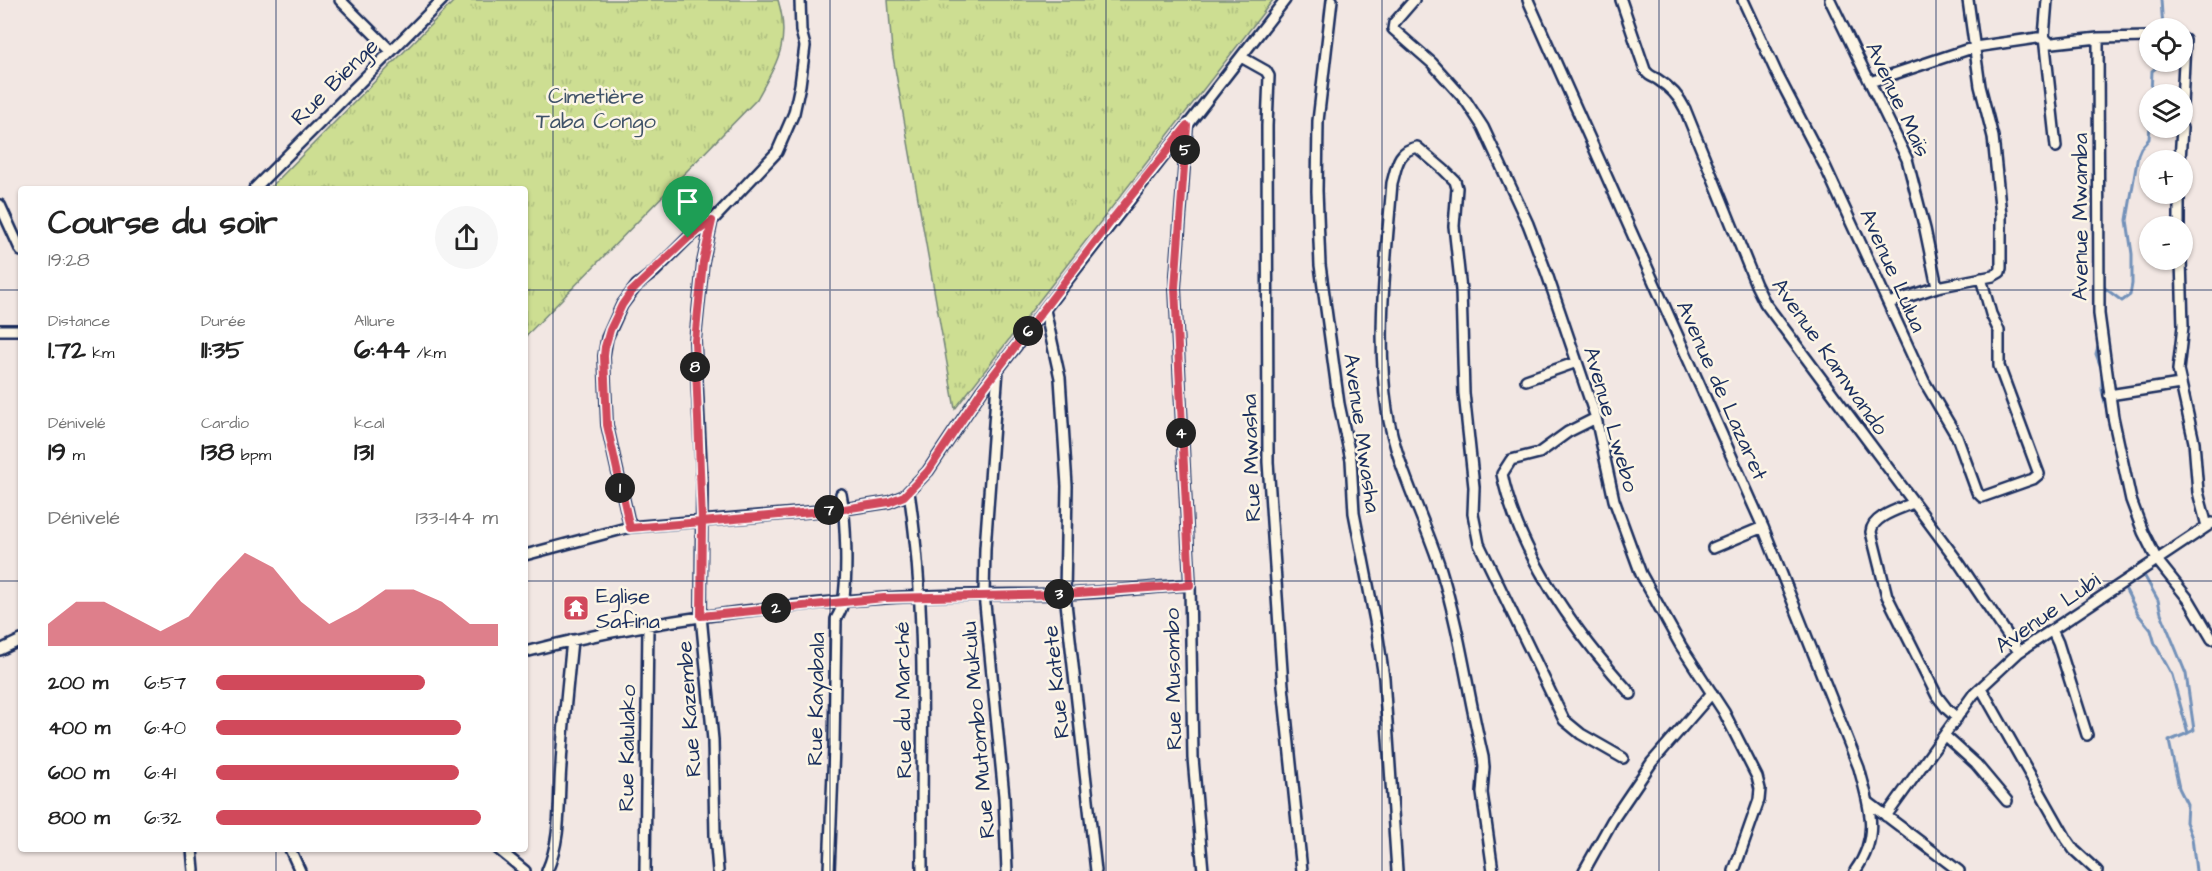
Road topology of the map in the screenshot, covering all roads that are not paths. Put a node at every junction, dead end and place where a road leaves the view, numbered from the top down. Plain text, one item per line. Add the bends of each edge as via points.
1 (340, 0) edge
2 (442, 0) edge
3 (800, 0) edge
4 (1285, 0) edge
5 (1332, 0) edge
6 (1414, 0) edge
7 (1528, 0) edge
8 (1621, 0) edge
9 (1743, 0) edge
10 (1830, 0) edge
11 (1968, 0) edge
12 (2047, 0) edge
13 (2044, 37) junction
14 (2139, 37) edge
15 (2098, 39) junction
16 (1975, 47) junction
17 (391, 51) junction
18 (1241, 57) junction
19 (1870, 82) junction
20 (1187, 126) junction
21 (2056, 147) dead end
22 (257, 186) edge
23 (0, 205) edge
24 (712, 221) junction
25 (18, 244) edge
26 (2181, 270) edge
27 (1981, 278) junction
28 (1937, 287) junction
29 (1889, 303) junction
30 (1046, 310) junction
31 (0, 330) edge
32 (18, 330) edge
33 (1577, 362) junction
34 (998, 369) junction
35 (1526, 380) dead end
36 (2180, 384) junction
37 (2109, 395) junction
38 (1596, 418) junction
39 (909, 492) junction
40 (841, 494) dead end
41 (1913, 503) junction
42 (844, 509) junction
43 (702, 522) junction
44 (2210, 524) edge
45 (1763, 526) junction
46 (630, 528) junction
47 (1713, 548) dead end
48 (528, 554) edge
49 (2157, 560) junction
50 (1190, 585) junction
51 (984, 594) junction
52 (1065, 594) junction
53 (920, 596) junction
54 (843, 602) junction
55 (701, 616) junction
56 (648, 626) junction
57 (2052, 630) junction
58 (2212, 639) edge
59 (572, 640) junction
60 (18, 641) edge
61 (0, 650) edge
62 (528, 651) edge
63 (2019, 652) junction
64 (1981, 688) junction
65 (1712, 693) junction
66 (1631, 694) dead end
67 (1957, 718) junction
68 (2087, 735) dead end
69 (1945, 736) junction
70 (1623, 758) dead end
71 (2007, 801) dead end
72 (1868, 802) junction
73 (1886, 816) junction
74 (192, 852) edge
75 (291, 852) edge
76 (502, 852) edge
77 (194, 871) edge
78 (300, 871) edge
79 (525, 871) edge
80 (547, 871) edge
81 (645, 871) edge
82 (718, 871) edge
83 (829, 871) edge
84 (922, 871) edge
85 (1007, 871) edge
86 (1096, 871) edge
87 (1203, 871) edge
88 (1302, 871) edge
89 (1397, 871) edge
90 (1493, 871) edge
91 (1584, 871) edge
92 (1734, 871) edge
93 (1856, 871) edge
94 (1959, 871) edge
95 (2097, 871) edge

1 - 17 street
2 - 17 street, Rue Bienge
3 - 24 street via 805,46 794,113 777,152
4 - 18 street
5 - 89 street, Avenue Mwasha via 1318,121 1320,265 1339,404 1353,473 1354,513 1384,678
6 - 33 street, Avenue Lwebo via 1393,29 1432,63 1483,127 1528,224
7 - 45 street, Avenue de Lazaret
8 - 41 street, Avenue Kamwando via 1645,70 1672,90 1685,109 1765,303
9 - 29 street, Avenue Lulua
10 - 19 street, Avenue Maïs
11 - 16 street
12 - 13 street
13 - 15 street via 2049,43
13 - 16 street
13 - 21 street
14 - 15 street
15 - 37 street, Avenue Mwamba via 2099,314
16 - 19 street
16 - 27 street via 1993,137 2001,214 2000,272
17 - 22 street, Rue Bienge
18 - 20 street
18 - 88 street, Rue Mwasha via 1269,76 1268,462 1283,686
19 - 28 street, Avenue Maïs via 1907,159
20 - 30 street
20 - 50 street, Rue Musombo via 1175,288
23 - 25 street
24 - 43 street, Rue Kazembe via 703,262 695,341
24 - 46 street via 637,285 622,305 605,347 607,425
26 - 36 street
27 - 28 street
27 - 29 street, Avenue Lulua via 1999,331 1999,366 2039,474 1985,496 1978,495 1957,437 1924,381
28 - 29 street
30 - 34 street
30 - 52 street, Rue Katete via 1060,378 1067,486
31 - 32 street
33 - 35 street
33 - 38 street, Avenue Lwebo
34 - 39 street via 946,446
34 - 51 street, Rue Mutombo Mukulu
36 - 37 street
36 - 44 street via 2194,442 2198,492
37 - 49 street, Avenue Mwamba via 2131,500
38 - 65 street, Avenue Lwebo via 1614,500 1641,574
38 - 66 street via 1539,453 1511,460 1502,474 1518,529 1529,550 1566,612
39 - 42 street via 889,502
39 - 53 street, Rue du Marché
40 - 42 street, Rue Kayabala
41 - 63 street, Avenue Kamwando
41 - 67 street via 1877,520 1872,532 1887,596 1937,696
42 - 43 street
42 - 54 street, Rue Kayabala
43 - 46 street
43 - 55 street, Rue Kazembe
44 - 49 street, Avenue Lubi
45 - 47 street
45 - 72 street, Avenue de Lazaret via 1859,768
46 - 48 street
49 - 57 street, Avenue Lubi
49 - 58 street, Avenue Mwamba via 2189,600
50 - 52 street
50 - 87 street, Rue Musombo via 1193,758
51 - 52 street
51 - 53 street
51 - 85 street, Rue Mutombo Mukulu via 1004,796
52 - 86 street, Rue Katete
53 - 54 street
53 - 84 street, Rue du Marché
54 - 55 street
54 - 83 street, Rue Kayabala via 836,619
55 - 56 street
55 - 82 street, Rue Kazembe via 713,740
56 - 59 street
56 - 81 street, Rue Kalulako
57 - 63 street, Avenue Lubi
57 - 68 street
59 - 62 street
59 - 80 street via 557,834
60 - 61 street
63 - 64 street, Avenue Lubi
64 - 67 street, Avenue Lubi
64 - 95 street via 2067,840
65 - 91 street via 1652,762
65 - 92 street, Avenue Lwebo via 1753,766 1760,789
67 - 69 street, Avenue Lubi
69 - 71 street via 1976,764
69 - 73 street, Avenue Lubi
70 - 90 street via 1564,720 1479,544 1473,514 1464,393 1455,181 1417,147 1409,149 1397,160 1392,183 1381,337 1388,413 1400,461 1441,572 1462,656 1483,757 1482,793
72 - 73 street
72 - 93 street, Avenue de Lazaret via 1871,837
73 - 94 street
74 - 77 street
75 - 78 street
76 - 79 street

